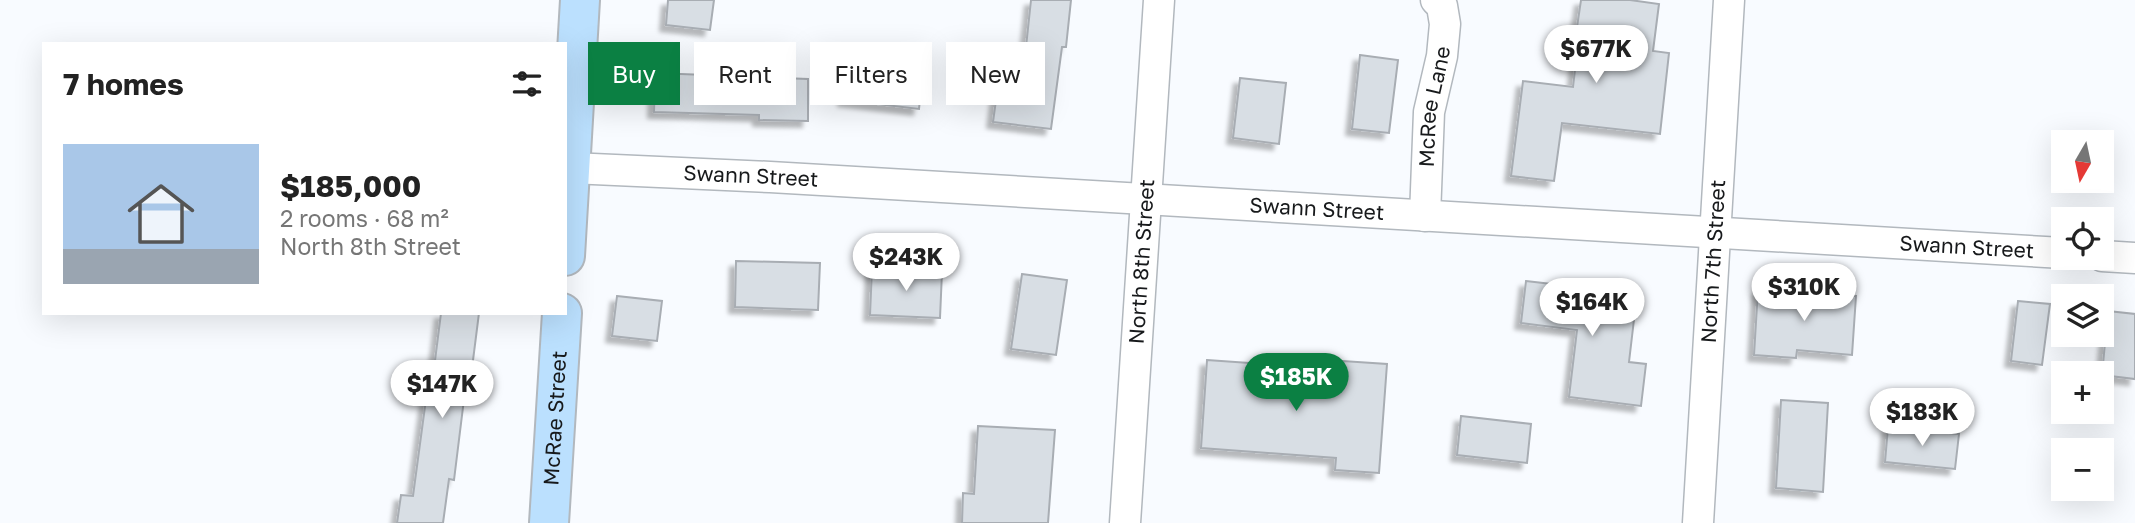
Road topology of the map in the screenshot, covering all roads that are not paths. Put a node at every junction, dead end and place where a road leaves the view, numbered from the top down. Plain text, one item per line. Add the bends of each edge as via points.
1 (580, 0) edge
2 (1158, 0) edge
3 (1436, 0) edge
4 (1729, 0) edge
5 (570, 167) junction
6 (1145, 200) junction
7 (1424, 216) junction
8 (567, 220) edge
9 (1716, 233) junction
10 (2051, 253) edge
11 (2114, 257) edge
12 (2135, 258) edge
13 (562, 315) edge
14 (549, 523) edge
15 (1125, 523) edge
16 (1698, 523) edge

1 - 5 street
2 - 6 street, North 8th Street
3 - 7 street, McRee Lane via 1442,6 1445,24 1429,112
4 - 9 street, North 7th Street
5 - 6 street, Swann Street
5 - 8 street
6 - 7 street, Swann Street
6 - 15 street, North 8th Street
7 - 9 street, Swann Street
9 - 10 street, Swann Street
9 - 16 street, North 7th Street
11 - 12 street
13 - 14 street, McRae Street

